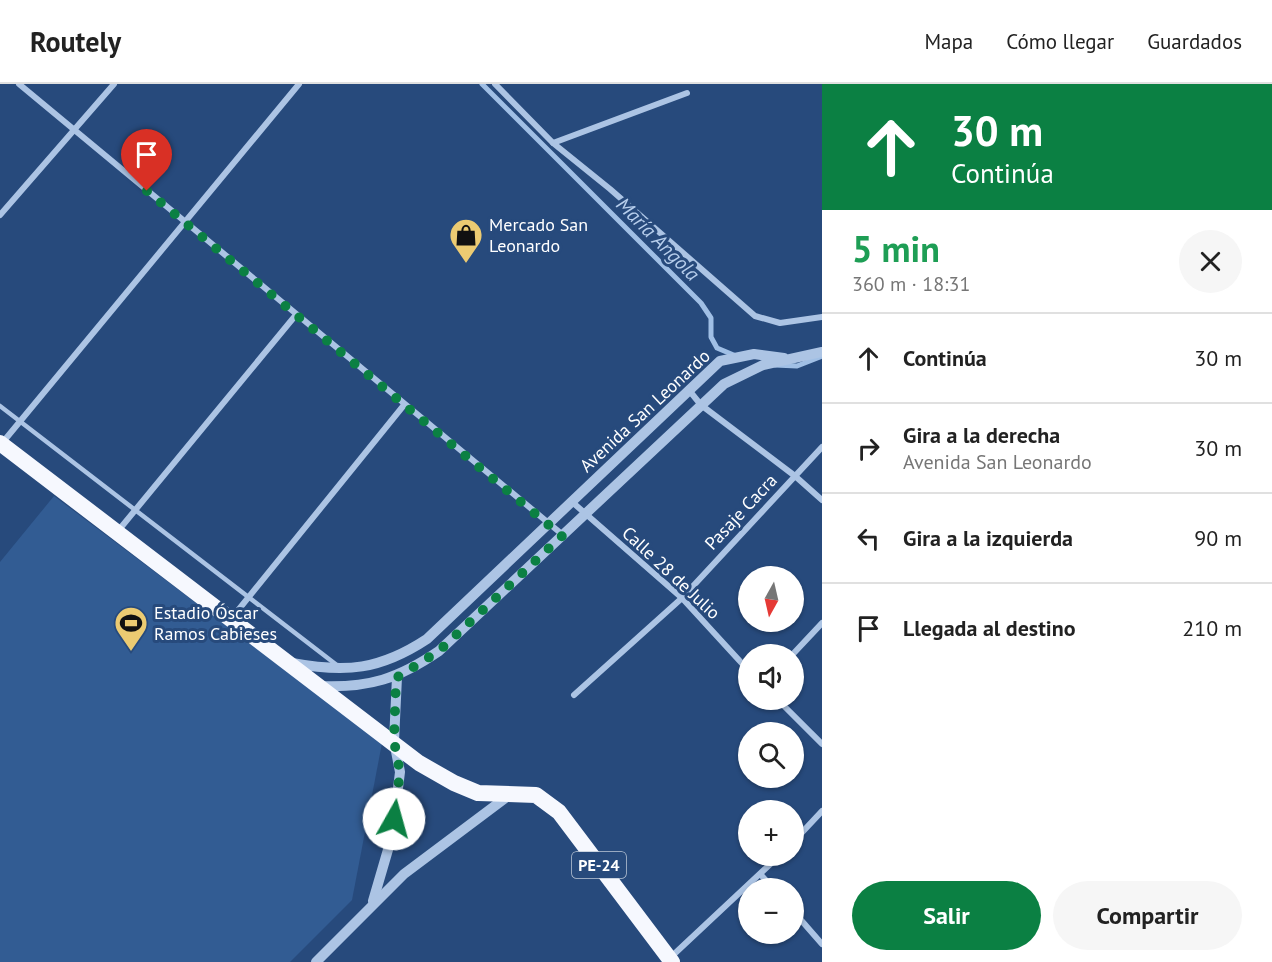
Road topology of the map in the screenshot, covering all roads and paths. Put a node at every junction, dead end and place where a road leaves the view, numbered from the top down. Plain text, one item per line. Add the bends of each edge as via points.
1 (19, 84) edge
2 (114, 84) edge
3 (299, 84) edge
4 (495, 84) edge
5 (687, 93) dead end
6 (74, 130) junction
7 (552, 143) junction
8 (0, 215) edge
9 (184, 222) junction
10 (295, 316) junction
11 (822, 317) edge
12 (822, 352) edge
13 (789, 359) junction
14 (688, 389) junction
15 (404, 405) junction
16 (701, 405) junction
17 (0, 406) edge
18 (20, 422) junction
19 (1, 443) edge
20 (822, 447) edge
21 (795, 476) junction
22 (822, 500) edge
23 (571, 501) junction
24 (135, 510) junction
25 (585, 515) junction
26 (548, 524) junction
27 (117, 532) junction
28 (562, 536) junction
29 (249, 597) junction
30 (682, 598) junction
31 (231, 619) junction
32 (822, 623) edge
33 (803, 644) edge
34 (738, 659) edge
35 (289, 663) junction
36 (343, 669) junction
37 (396, 678) junction
38 (319, 686) junction
39 (574, 695) dead end
40 (788, 710) edge
41 (394, 741) junction
42 (822, 744) edge
43 (508, 796) junction
44 (822, 811) edge
45 (804, 830) edge
46 (770, 866) edge
47 (761, 875) junction
48 (764, 878) edge
49 (373, 902) junction
50 (804, 923) edge
51 (822, 944) edge
52 (669, 961) edge
53 (316, 962) edge

1 - 6 street
2 - 6 street
3 - 9 street
4 - 7 street
5 - 7 street
6 - 8 street
6 - 9 street
7 - 11 street via 755,316 780,324
9 - 10 street
9 - 18 street
10 - 15 street
10 - 24 street
12 - 13 street
13 - 14 street, Avenida San Leonardo via 762,354 736,356 720,361
13 - 16 street, Avenida San Leonardo via 743,374 724,384
14 - 16 street
14 - 23 street, Avenida San Leonardo
15 - 26 street
15 - 29 street
16 - 21 street
16 - 25 street, Avenida San Leonardo
17 - 18 lane
18 - 19 street
18 - 24 lane
19 - 27 highway, PE-24
20 - 21 street, Pasaje Cacra
21 - 22 street
21 - 30 street, Pasaje Cacra
23 - 25 street, Calle 28 de Julio
23 - 26 street, Avenida San Leonardo
24 - 27 street
24 - 29 lane
25 - 28 street, Avenida San Leonardo
25 - 30 street, Calle 28 de Julio
26 - 28 street
26 - 36 street, Avenida San Leonardo via 426,639 386,661
27 - 31 highway, PE-24
28 - 37 street, Avenida San Leonardo via 439,651
29 - 31 street
29 - 36 lane
30 - 34 street, Calle 28 de Julio
30 - 39 street, Pasaje Cacra
31 - 35 highway, PE-24
32 - 33 street
35 - 36 street, Avenida San Leonardo
35 - 38 highway, PE-24
37 - 38 street, Avenida San Leonardo via 371,684
37 - 41 street
38 - 41 highway, PE-24
40 - 42 street
41 - 43 highway, PE-24 via 419,763 454,783 478,793
41 - 49 street via 400,772 385,865
43 - 49 street
43 - 52 highway, PE-24 via 537,795 559,812
44 - 45 street
46 - 47 street
47 - 48 street
47 - 52 street
49 - 53 street
50 - 51 street

